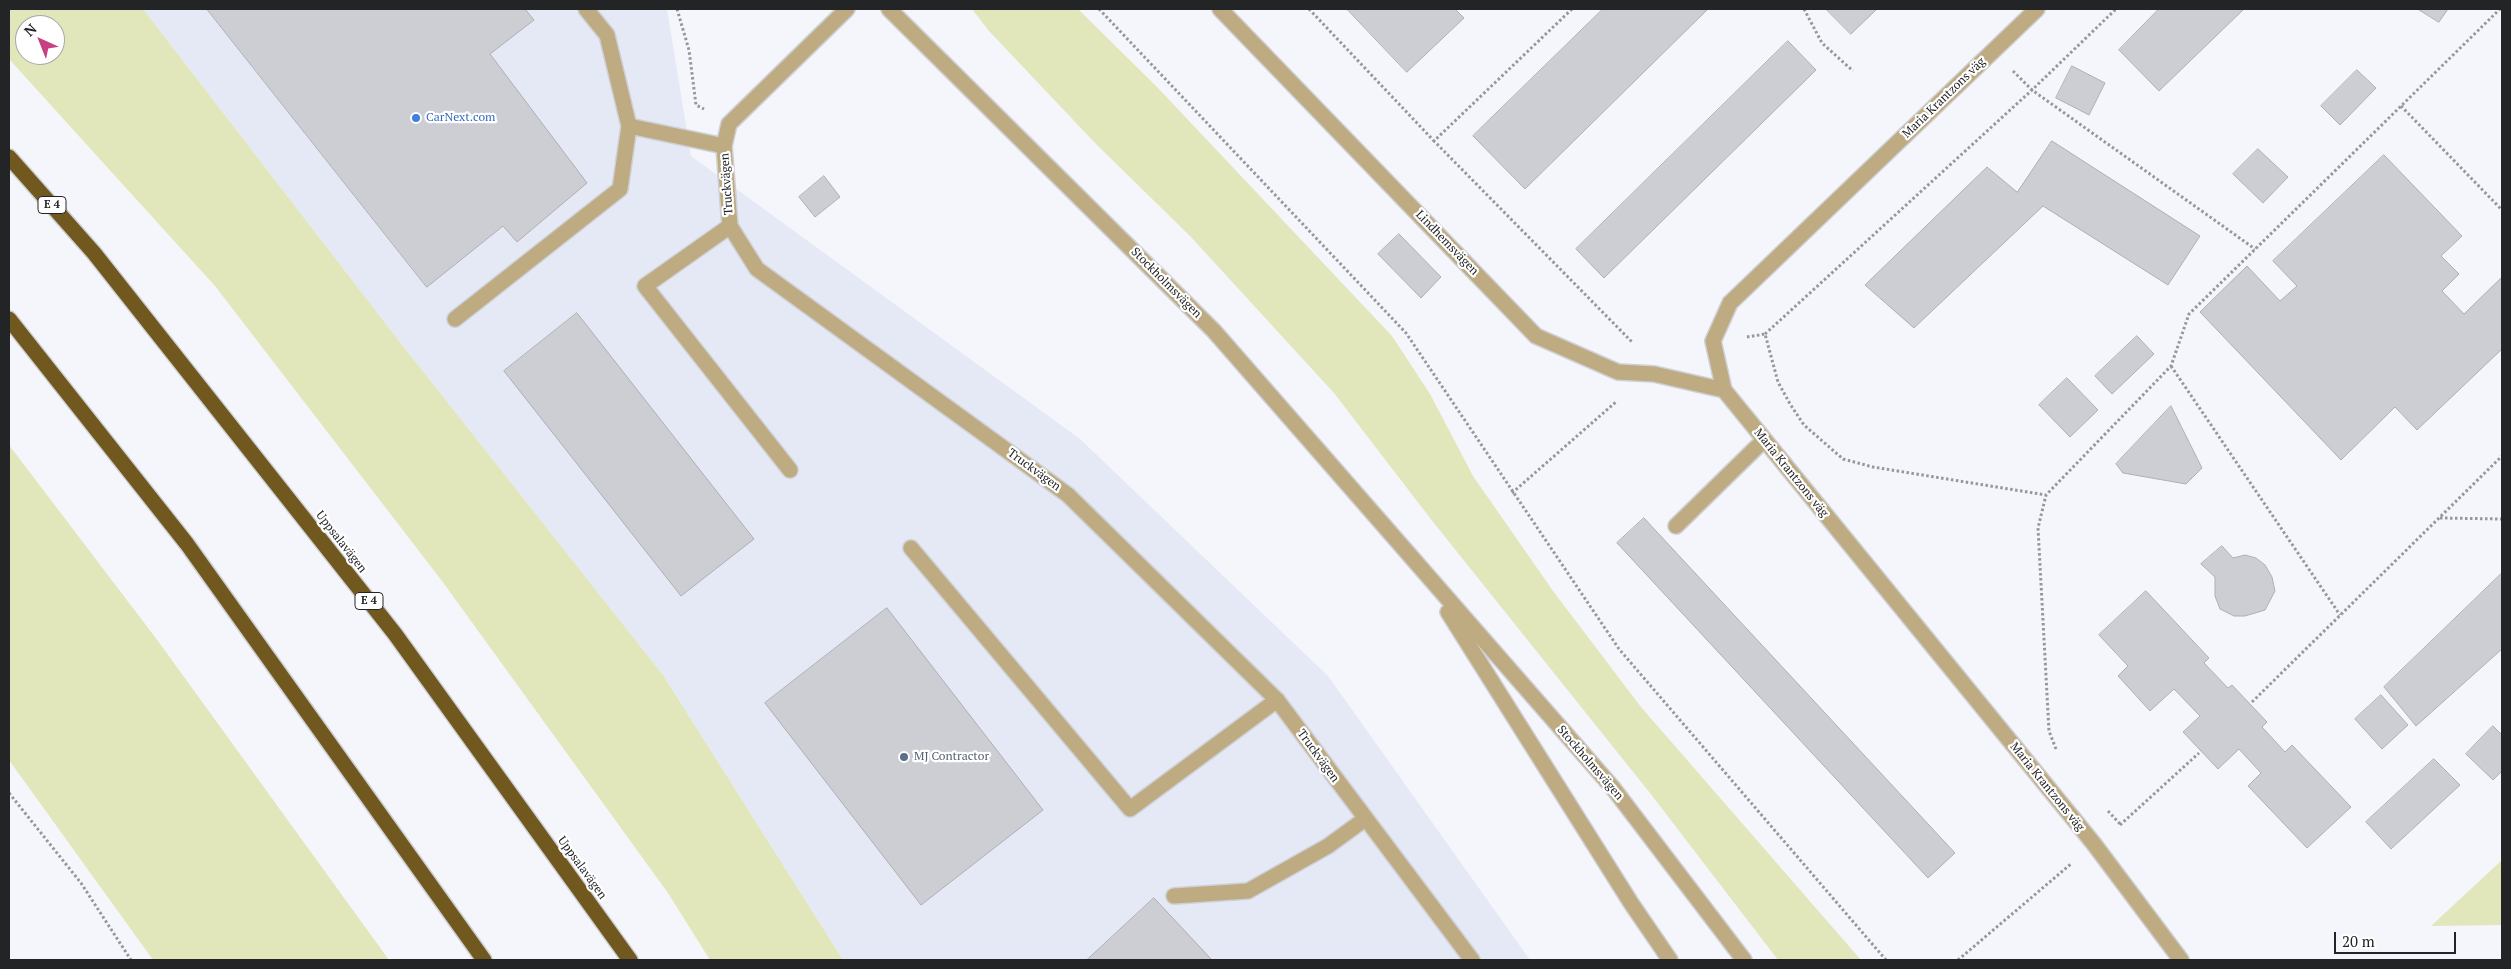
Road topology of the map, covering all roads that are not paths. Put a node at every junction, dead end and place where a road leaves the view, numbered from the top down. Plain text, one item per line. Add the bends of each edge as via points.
1 (586, 9) edge
2 (847, 9) edge
3 (889, 9) edge
4 (1220, 9) edge
5 (2037, 9) edge
6 (629, 126) junction
7 (724, 146) junction
8 (9, 157) edge
9 (730, 226) junction
10 (9, 319) edge
11 (455, 319) dead end
12 (1724, 390) junction
13 (1764, 440) junction
14 (790, 470) dead end
15 (1676, 526) dead end
16 (911, 548) dead end
17 (1425, 574) junction
18 (1277, 700) junction
19 (1364, 819) junction
20 (1174, 896) dead end
21 (1467, 958) edge
22 (484, 960) edge
23 (630, 960) edge
24 (1670, 960) edge
25 (1744, 960) edge
26 (2181, 960) edge

1 - 6 street via 607,35
2 - 7 street, Truckvägen via 729,124
3 - 17 street, Stockholmsvägen via 1214,331
4 - 12 street, Lindhemsvägen via 1536,336 1618,372 1654,374
5 - 12 street, Maria Krantzons väg via 1730,303 1713,341
6 - 7 street
6 - 11 street via 620,189
7 - 9 street, Truckvägen
8 - 23 highway, Uppsalavägen / E 4 via 94,253 395,634
9 - 14 street via 645,286
9 - 18 street, Truckvägen via 757,269 1068,495
10 - 22 highway via 187,544
12 - 13 street, Maria Krantzons väg
13 - 15 street
13 - 26 street, Maria Krantzons väg via 2094,844
16 - 18 street via 1130,809
17 - 24 street, Stockholmsvägen via 1599,853
17 - 25 street, Stockholmsvägen via 1612,788
18 - 19 street, Truckvägen
19 - 20 street via 1328,846 1248,891
19 - 21 street, Truckvägen

